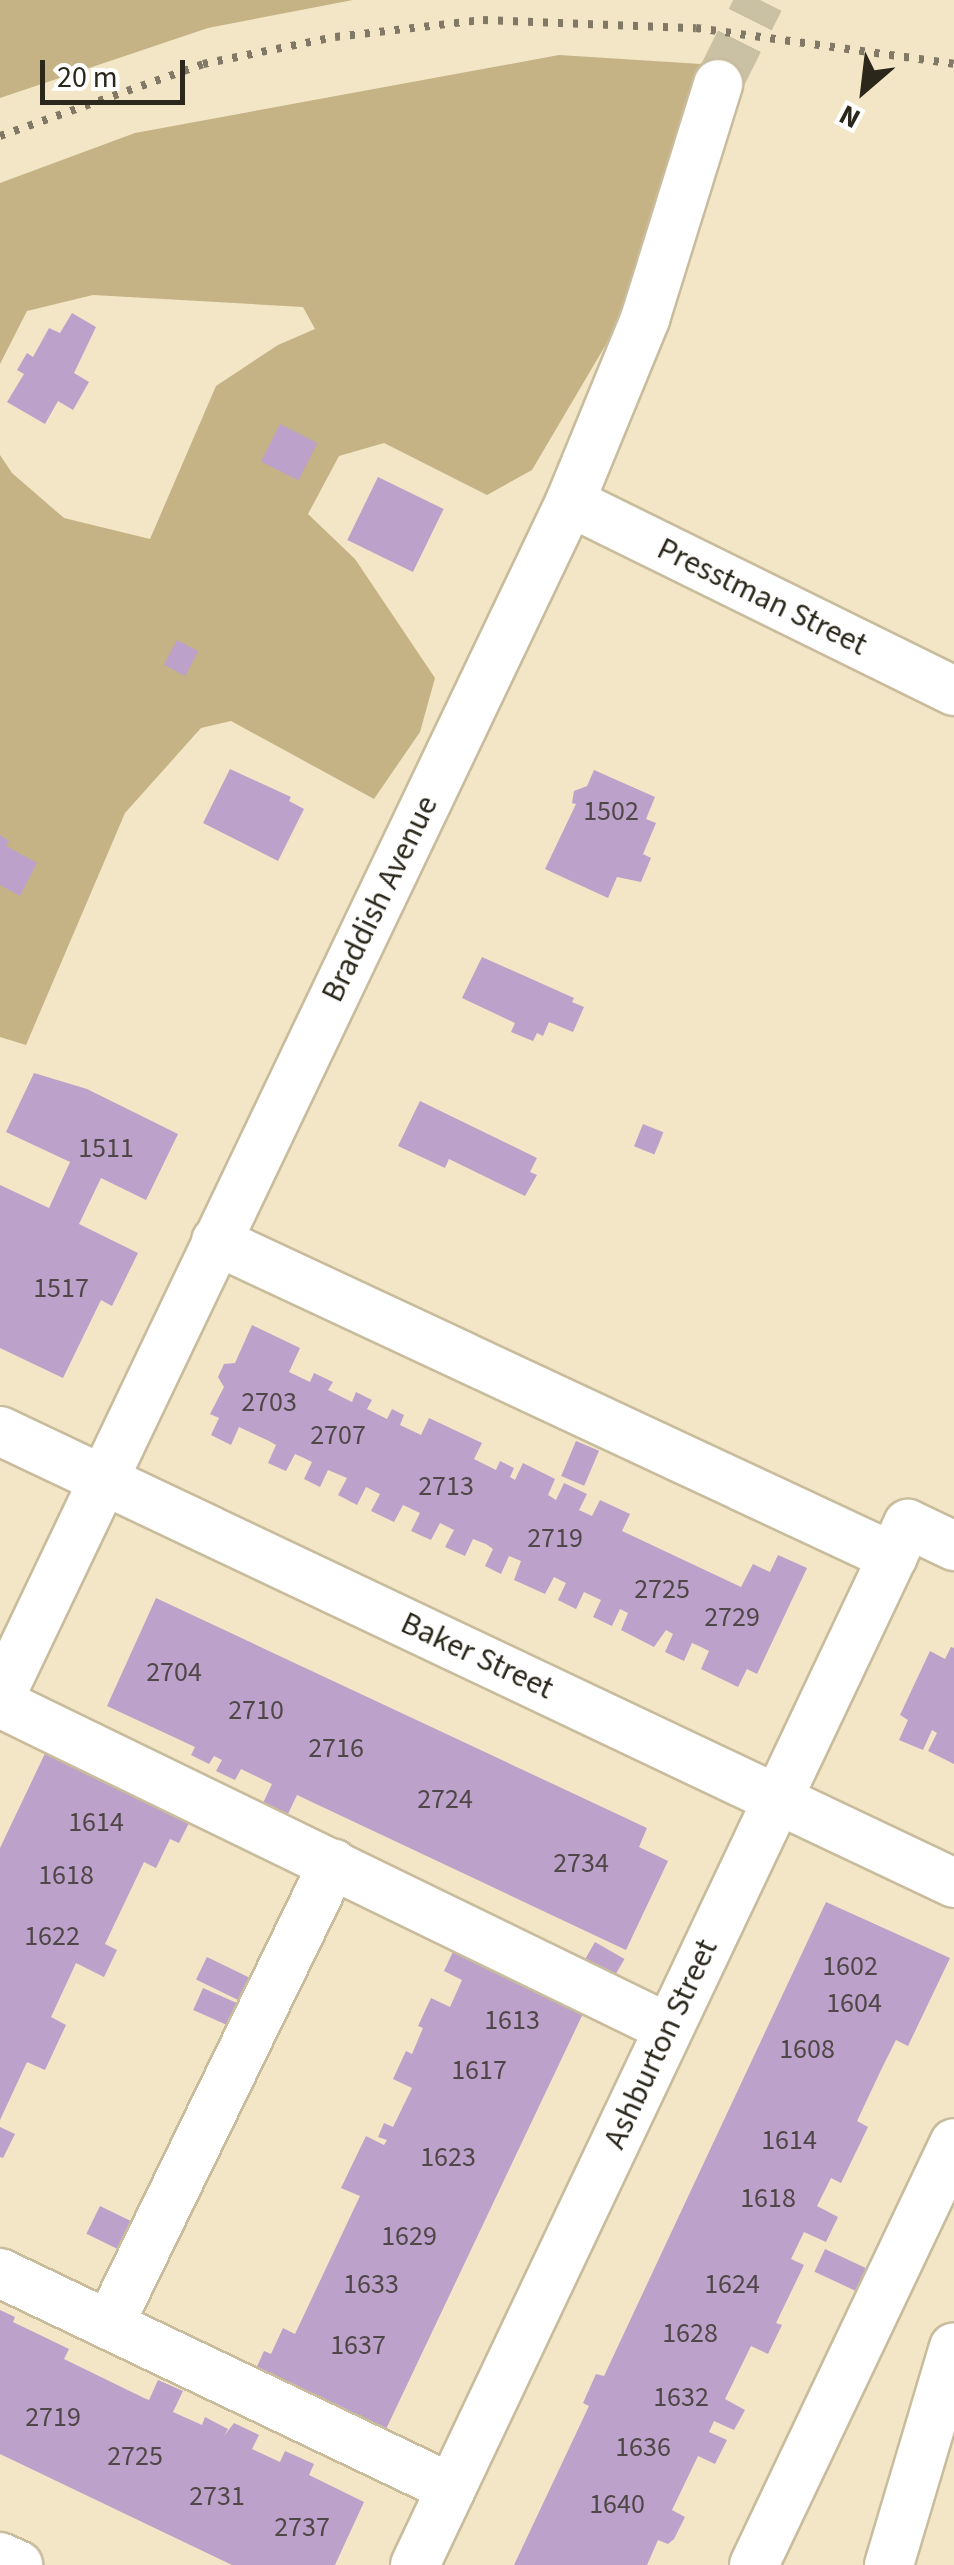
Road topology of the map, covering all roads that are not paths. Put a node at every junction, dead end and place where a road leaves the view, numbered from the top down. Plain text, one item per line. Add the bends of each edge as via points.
1 (718, 84) tunnel mouth
2 (570, 502) junction
3 (954, 691) edge
4 (216, 1241) junction
5 (0, 1431) edge
6 (102, 1479) junction
7 (900, 1540) junction
8 (954, 1546) edge
9 (0, 1700) edge
10 (777, 1798) junction
11 (332, 1864) junction
12 (954, 1883) edge
13 (668, 2028) junction
14 (954, 2143) edge
15 (0, 2273) edge
16 (110, 2326) junction
17 (954, 2347) edge
18 (452, 2488) junction
19 (0, 2556) edge
20 (18, 2565) edge
21 (415, 2565) edge
22 (754, 2565) edge
23 (889, 2565) edge

1 - 2 street, Braddish Avenue via 645,319
2 - 3 street, Presstman Street
2 - 4 street, Braddish Avenue
4 - 6 street, Braddish Avenue
4 - 7 street
5 - 6 street, Baker Street
6 - 9 street, Braddish Avenue
6 - 10 street, Baker Street
7 - 8 street
7 - 10 street, Ashburton Street
9 - 11 street
10 - 12 street, Baker Street
10 - 13 street, Ashburton Street
11 - 13 street
11 - 16 street
13 - 18 street, Ashburton Street
14 - 22 street
15 - 16 street
16 - 18 street
17 - 23 street
18 - 21 street, Ashburton Street
19 - 20 street

